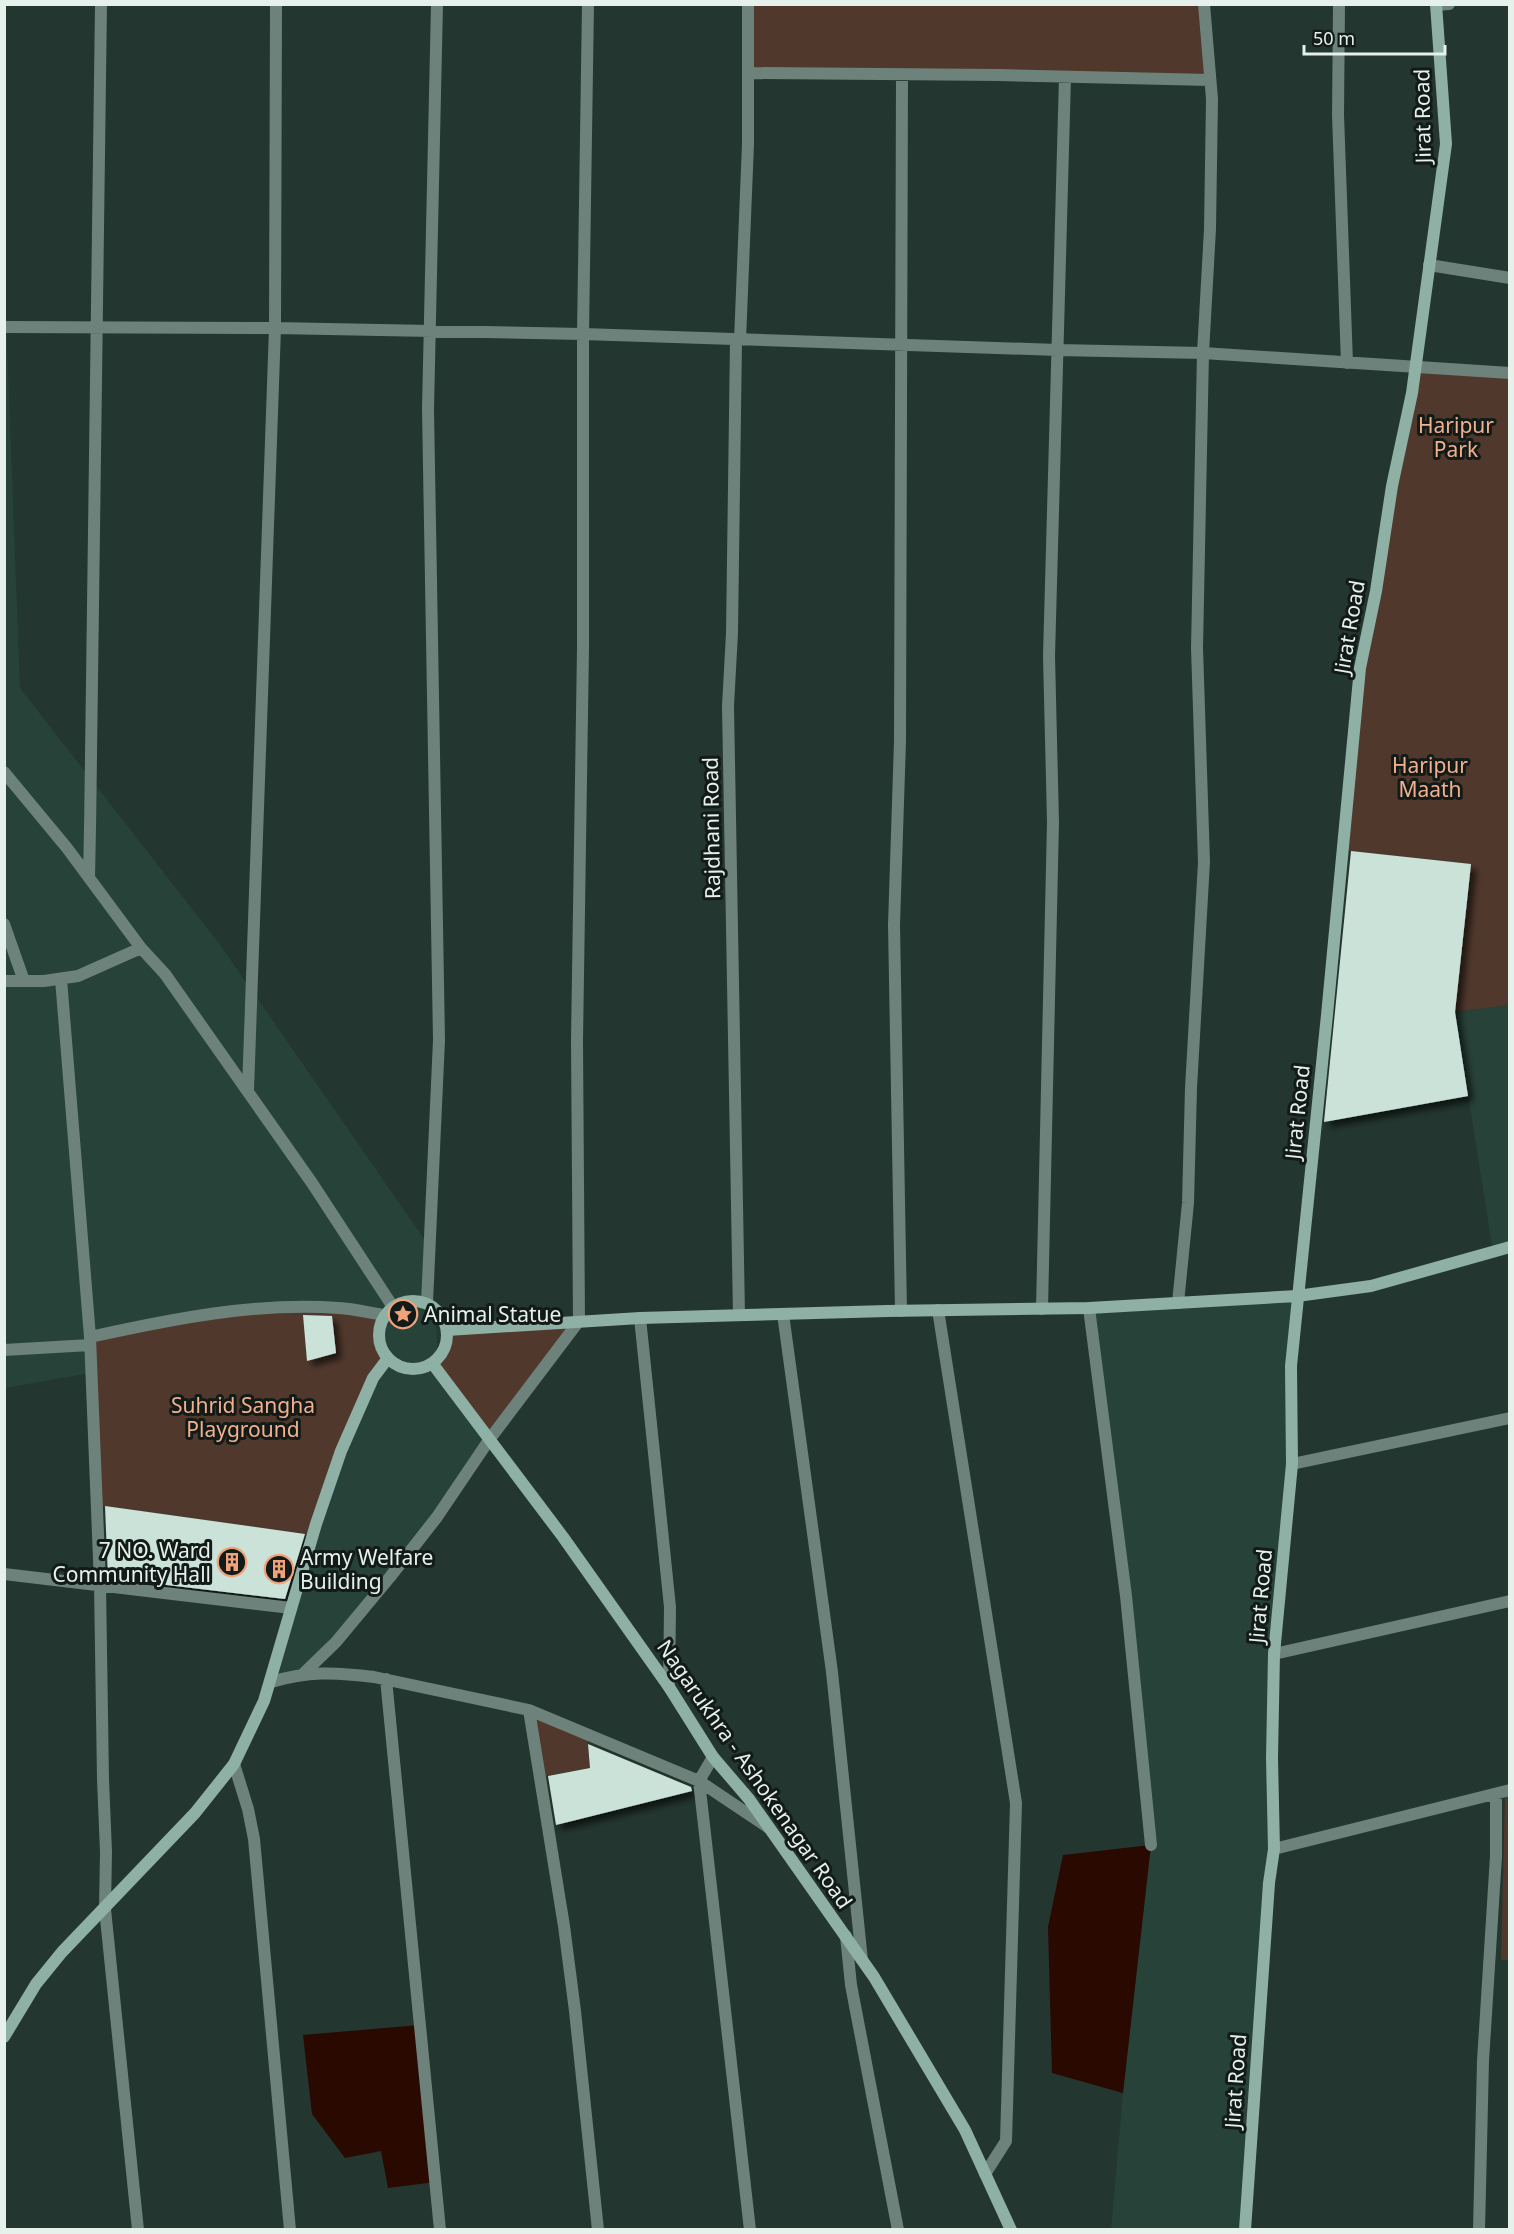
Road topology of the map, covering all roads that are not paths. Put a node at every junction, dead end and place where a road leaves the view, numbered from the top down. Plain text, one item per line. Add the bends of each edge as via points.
1 (101, 4) edge
2 (276, 4) edge
3 (437, 4) edge
4 (588, 4) edge
5 (748, 4) edge
6 (1203, 4) edge
7 (1339, 4) edge
8 (1449, 4) edge
9 (1436, 5) edge
10 (748, 74) junction
11 (902, 75) junction
12 (1065, 77) junction
13 (1210, 80) junction
14 (1430, 265) junction
15 (1509, 278) edge
16 (4, 327) edge
17 (96, 328) junction
18 (275, 328) junction
19 (430, 331) junction
20 (583, 334) junction
21 (738, 340) junction
22 (902, 345) junction
23 (1057, 351) junction
24 (1203, 352) junction
25 (1347, 363) junction
26 (1415, 368) junction
27 (1509, 373) edge
28 (4, 772) edge
29 (89, 878) junction
30 (4, 924) edge
31 (141, 948) junction
32 (61, 979) junction
33 (4, 981) edge
34 (24, 981) junction
35 (248, 1090) junction
36 (1509, 1247) edge
37 (1297, 1296) junction
38 (427, 1303) junction
39 (1178, 1303) junction
40 (1089, 1308) junction
41 (1042, 1309) junction
42 (938, 1310) junction
43 (389, 1311) junction
44 (901, 1311) junction
45 (783, 1314) junction
46 (740, 1315) junction
47 (640, 1318) junction
48 (579, 1321) junction
49 (447, 1330) junction
50 (90, 1341) junction
51 (4, 1350) edge
52 (388, 1358) junction
53 (432, 1363) junction
54 (1509, 1418) edge
55 (489, 1440) junction
56 (1292, 1464) junction
57 (4, 1574) edge
58 (99, 1584) junction
59 (1509, 1601) edge
60 (291, 1608) junction
61 (1274, 1654) junction
62 (303, 1674) junction
63 (386, 1679) junction
64 (271, 1682) junction
65 (669, 1687) junction
66 (529, 1710) junction
67 (713, 1757) junction
68 (234, 1764) junction
69 (699, 1781) junction
70 (1509, 1790) edge
71 (1496, 1794) junction
72 (771, 1829) junction
73 (1151, 1845) dead end
74 (1274, 1849) junction
75 (105, 1909) junction
76 (846, 1936) junction
77 (862, 1960) junction
78 (4, 2037) edge
79 (985, 2174) junction
80 (138, 2229) edge
81 (290, 2229) edge
82 (440, 2229) edge
83 (598, 2229) edge
84 (750, 2229) edge
85 (898, 2229) edge
86 (1011, 2229) edge
87 (1245, 2229) edge
88 (1479, 2229) edge

1 - 17 street
2 - 18 street
3 - 19 street
4 - 20 street
5 - 10 street, Rajdhani Road
6 - 13 street
7 - 25 street via 1338,115
8 - 9 street
9 - 14 main road, Jirat Road via 1446,144
10 - 11 street
10 - 21 street, Rajdhani Road
11 - 12 street
11 - 22 street
12 - 13 street
12 - 23 street
13 - 24 street via 1210,229
14 - 15 street
14 - 26 main road, Jirat Road
16 - 17 street
17 - 18 street
17 - 29 street via 96,576
18 - 19 street
18 - 35 street
19 - 20 street
19 - 38 street via 439,1040
20 - 21 street
20 - 48 street via 577,1041
21 - 22 street
21 - 46 street, Rajdhani Road via 728,706
22 - 23 street
22 - 44 street via 900,741 894,925
23 - 24 street
23 - 41 street via 1049,656 1053,822
24 - 25 street
24 - 39 street via 1197,648 1204,862 1188,1203
25 - 26 street
26 - 27 street
26 - 37 main road, Jirat Road via 1360,668
28 - 29 street
29 - 31 street
30 - 34 street
31 - 32 street via 78,976
31 - 35 street via 165,974
32 - 34 street
32 - 50 street
33 - 34 street
35 - 43 street
36 - 37 main road via 1371,1286
37 - 39 main road
37 - 56 main road, Jirat Road via 1291,1366
38 - 43 main road via 404,1302
38 - 49 main road via 437,1310
39 - 40 main road
40 - 41 main road
40 - 73 street via 1126,1596
41 - 42 main road
42 - 44 main road
42 - 79 street via 1016,1803 1006,2141
43 - 50 street via 237,1310 181,1318
43 - 52 main road via 380,1326 379,1337
44 - 45 main road
45 - 46 main road
45 - 77 street via 832,1672
46 - 47 main road
47 - 48 main road
47 - 65 street via 670,1607
48 - 49 main road
48 - 55 street
49 - 53 main road via 443,1351
50 - 51 street
50 - 58 street
52 - 53 main road via 406,1369
52 - 60 main road via 373,1378 341,1451
53 - 55 main road, Nagarukhra - Ashokenagar Road
54 - 56 street
55 - 62 street via 390,1577 336,1642
55 - 65 main road, Nagarukhra - Ashokenagar Road
56 - 61 main road, Jirat Road
57 - 58 street
58 - 60 street
58 - 75 street
59 - 61 street
60 - 64 main road
61 - 74 main road, Jirat Road
62 - 63 street
62 - 64 street
63 - 66 street
63 - 82 street
64 - 68 main road
65 - 67 main road, Nagarukhra - Ashokenagar Road
66 - 69 street
66 - 83 street via 567,1947
67 - 69 street
67 - 72 main road, Nagarukhra - Ashokenagar Road
68 - 75 main road via 195,1813
68 - 81 street via 255,1839
69 - 72 street
69 - 84 street
70 - 71 street
71 - 74 street
71 - 88 street
72 - 76 main road, Nagarukhra - Ashokenagar Road
74 - 87 main road, Jirat Road
75 - 78 main road via 36,1984
75 - 80 street
76 - 77 main road, Nagarukhra - Ashokenagar Road
76 - 85 street via 851,1985
77 - 79 main road, Nagarukhra - Ashokenagar Road via 960,2120
79 - 86 main road, Nagarukhra - Ashokenagar Road

